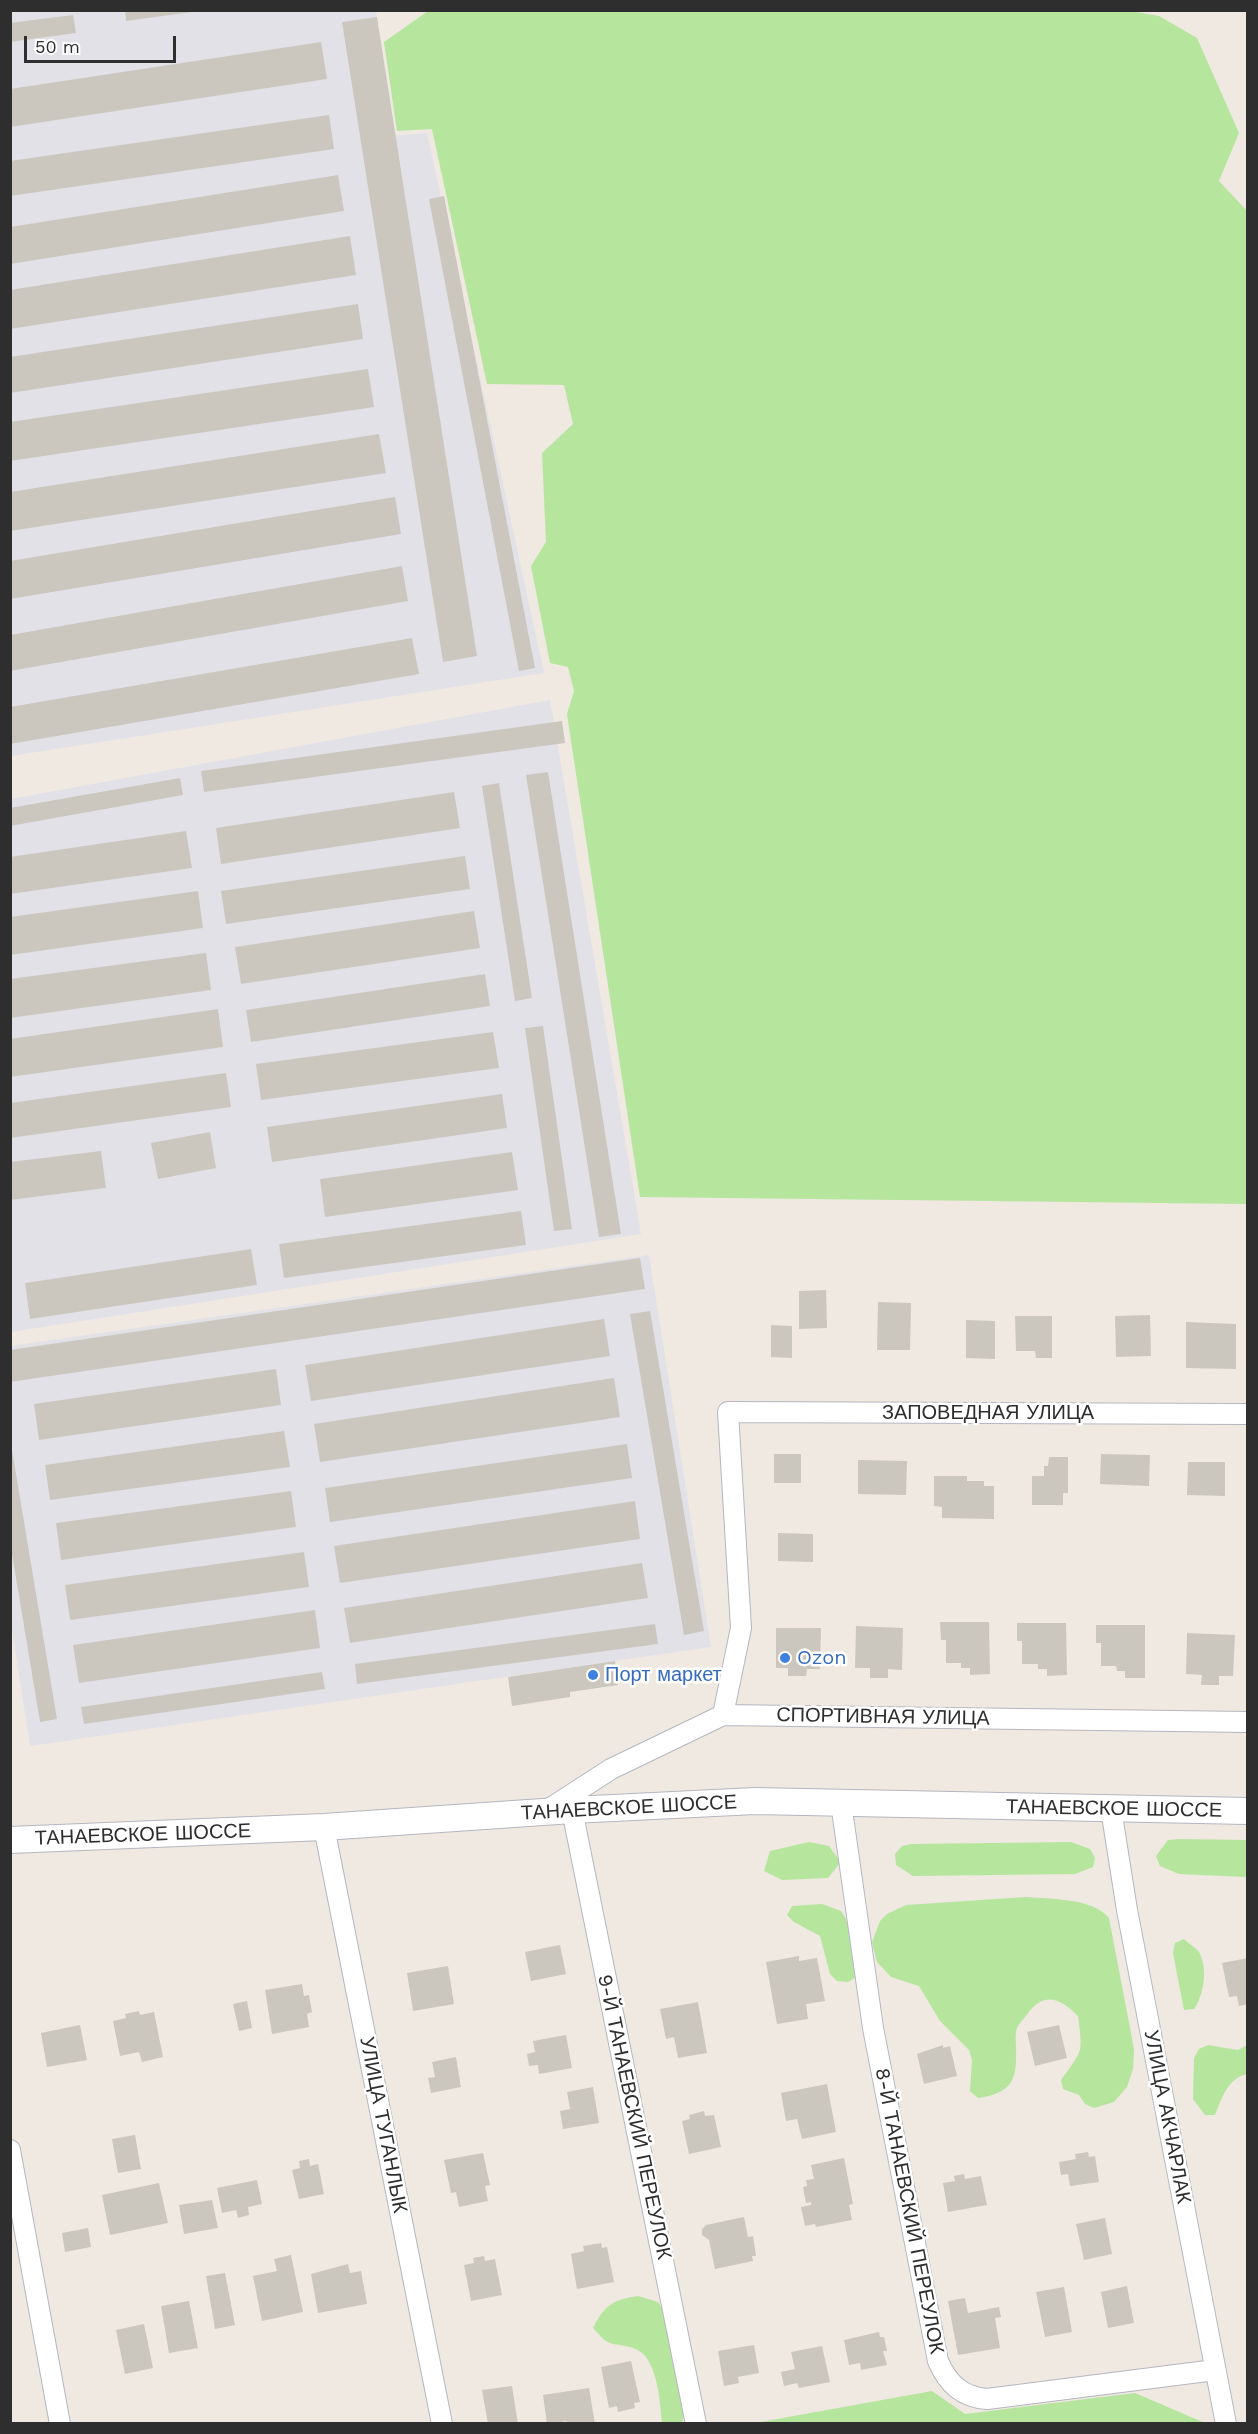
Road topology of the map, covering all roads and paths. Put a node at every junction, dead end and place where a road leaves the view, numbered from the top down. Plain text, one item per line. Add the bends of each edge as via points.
1 (1248, 1414) edge
2 (723, 1715) junction
3 (1248, 1722) edge
4 (841, 1803) junction
5 (1110, 1809) junction
6 (572, 1810) junction
7 (1248, 1811) edge
8 (544, 1812) junction
9 (324, 1827) junction
10 (10, 1840) edge
11 (10, 2150) edge
12 (1215, 2370) junction
13 (60, 2424) edge
14 (442, 2424) edge
15 (696, 2424) edge
16 (1226, 2424) edge

1 - 2 street, ЗАПОВЕДНАЯ УЛИЦА via 728,1412 741,1628
2 - 3 street, СПОРТИВНАЯ УЛИЦА
2 - 8 street, СПОРТИВНАЯ УЛИЦА via 610,1769
4 - 5 street, ТАНАЕВСКОЕ ШОССЕ
4 - 6 street, ТАНАЕВСКОЕ ШОССЕ via 755,1801
4 - 12 street, 8-Й ТАНАЕВСКИЙ ПЕРЕУЛОК via 873,2028 938,2361 944,2374 965,2394 987,2399
5 - 7 street, ТАНАЕВСКОЕ ШОССЕ
5 - 12 street, УЛИЦА АКЧАРЛАК
6 - 8 street, ТАНАЕВСКОЕ ШОССЕ
6 - 15 street, 9-Й ТАНАЕВСКИЙ ПЕРЕУЛОК
8 - 9 street, ТАНАЕВСКОЕ ШОССЕ
9 - 10 street, ТАНАЕВСКОЕ ШОССЕ
9 - 14 street, УЛИЦА ТУГАНЛЫК
11 - 13 street
12 - 16 street, УЛИЦА АКЧАРЛАК

